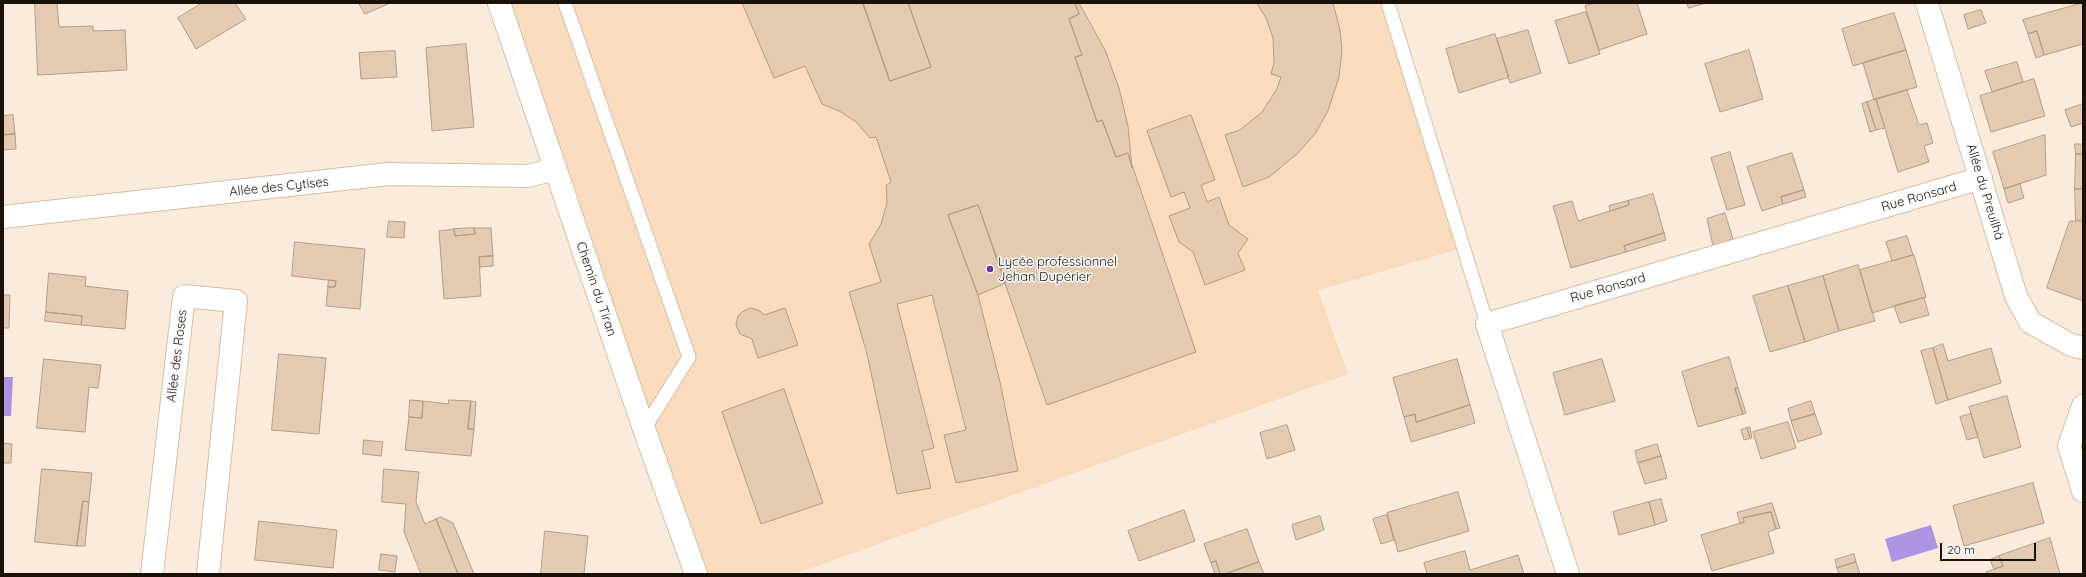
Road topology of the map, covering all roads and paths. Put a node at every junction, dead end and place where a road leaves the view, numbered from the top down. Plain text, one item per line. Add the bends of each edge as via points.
1 (499, 3) edge
2 (565, 3) edge
3 (1388, 3) edge
4 (1927, 3) edge
5 (555, 169) junction
6 (1981, 178) junction
7 (3, 217) edge
8 (1487, 324) junction
9 (2083, 348) edge
10 (2083, 406) edge
11 (644, 429) junction
12 (2083, 491) edge
13 (152, 574) edge
14 (208, 574) edge
15 (696, 574) edge
16 (1568, 574) edge

1 - 5 street, Chemin du Tiran
2 - 11 lane via 689,357
3 - 8 lane
4 - 6 street, Allée du Preuilhà
5 - 7 street, Allée des Cytises via 528,176 388,174
5 - 11 street, Chemin du Tiran
6 - 8 street, Rue Ronsard
6 - 9 street, Allée du Preuilhà via 2016,296 2030,322 2072,345
8 - 16 street
10 - 12 street via 2069,446
11 - 15 street, Chemin du Tiran
13 - 14 street, Allée des Roses via 184,296 236,301

